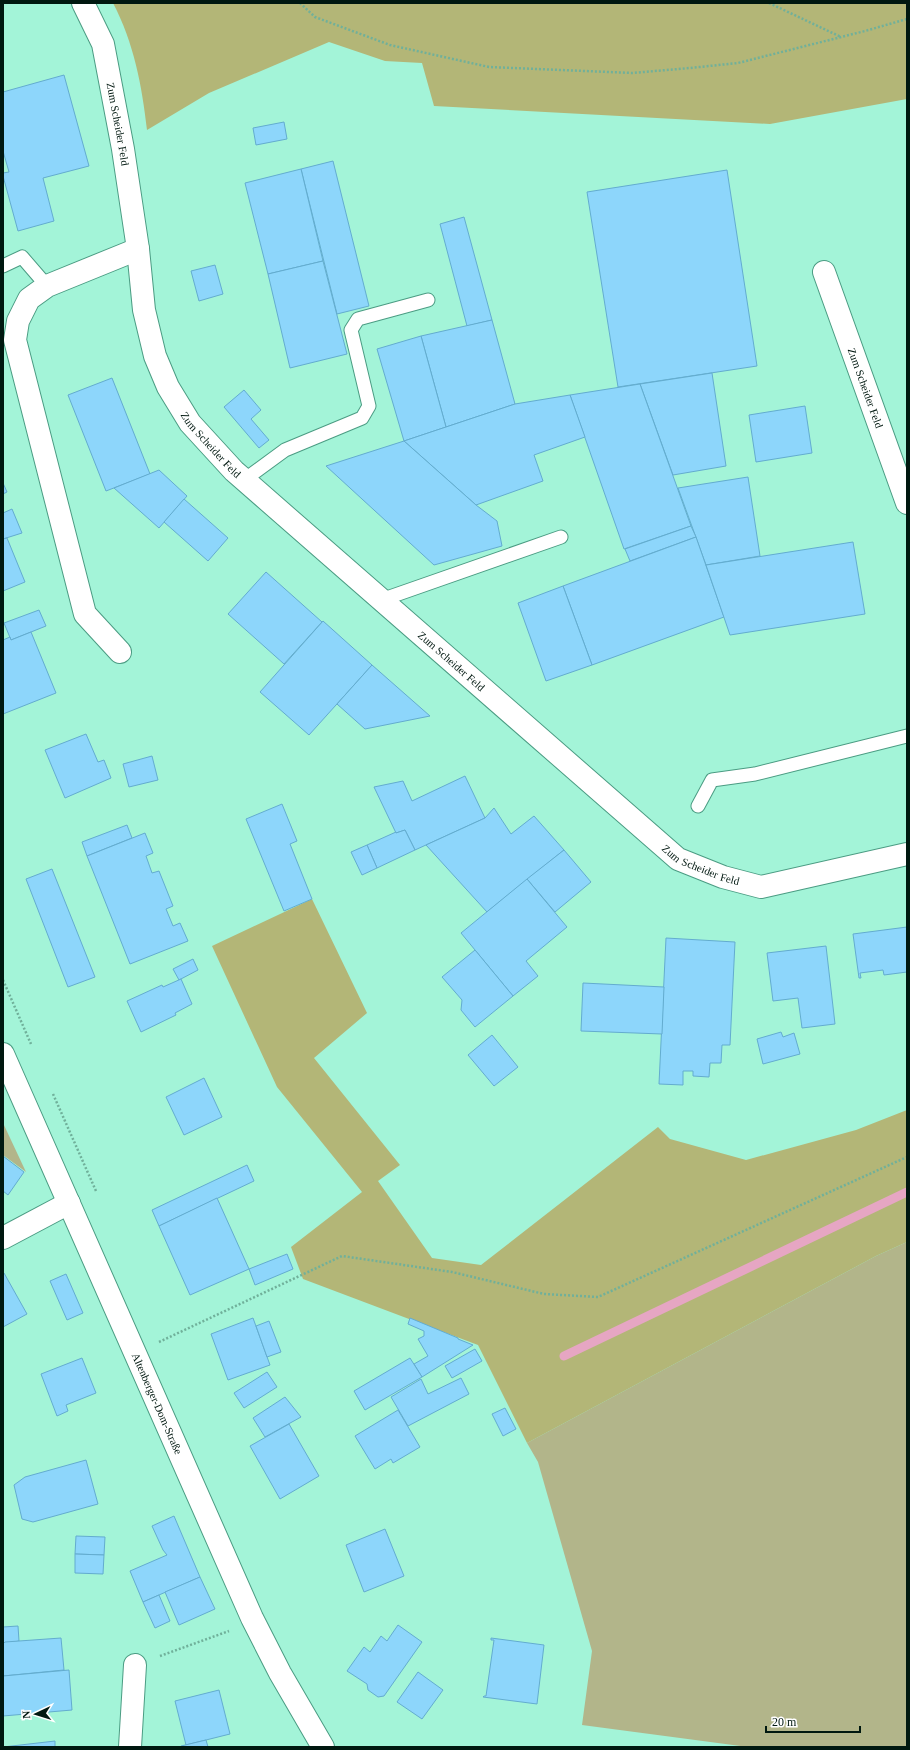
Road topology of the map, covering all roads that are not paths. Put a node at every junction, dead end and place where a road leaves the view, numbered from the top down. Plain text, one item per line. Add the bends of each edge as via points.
1 (83, 3) edge
2 (138, 249) junction
3 (3, 266) edge
4 (824, 272) dead end
5 (46, 286) junction
6 (428, 300) dead end
7 (244, 480) junction
8 (907, 503) edge
9 (560, 537) dead end
10 (381, 600) junction
11 (120, 652) dead end
12 (907, 736) edge
13 (698, 806) dead end
14 (907, 854) edge
15 (3, 1054) edge
16 (69, 1202) junction
17 (3, 1238) edge
18 (135, 1665) road end
19 (130, 1747) edge
20 (323, 1747) edge

1 - 2 street, Zum Scheider Feld via 103,44 123,149
2 - 5 street
2 - 7 street, Zum Scheider Feld via 144,310 155,356 168,387 190,423
3 - 5 lane via 22,257
4 - 8 street, Zum Scheider Feld
5 - 11 street via 29,299 18,321 14,340 85,614
6 - 7 lane via 358,319 351,330 369,406 362,418 285,450
7 - 10 street, Zum Scheider Feld
9 - 10 lane
10 - 14 street, Zum Scheider Feld via 678,859 723,878 761,887
12 - 13 lane via 755,774 712,780
15 - 16 street, Altenberger-Dom-Straße
16 - 17 street
16 - 20 street, Altenberger-Dom-Straße via 252,1618
18 - 19 street

